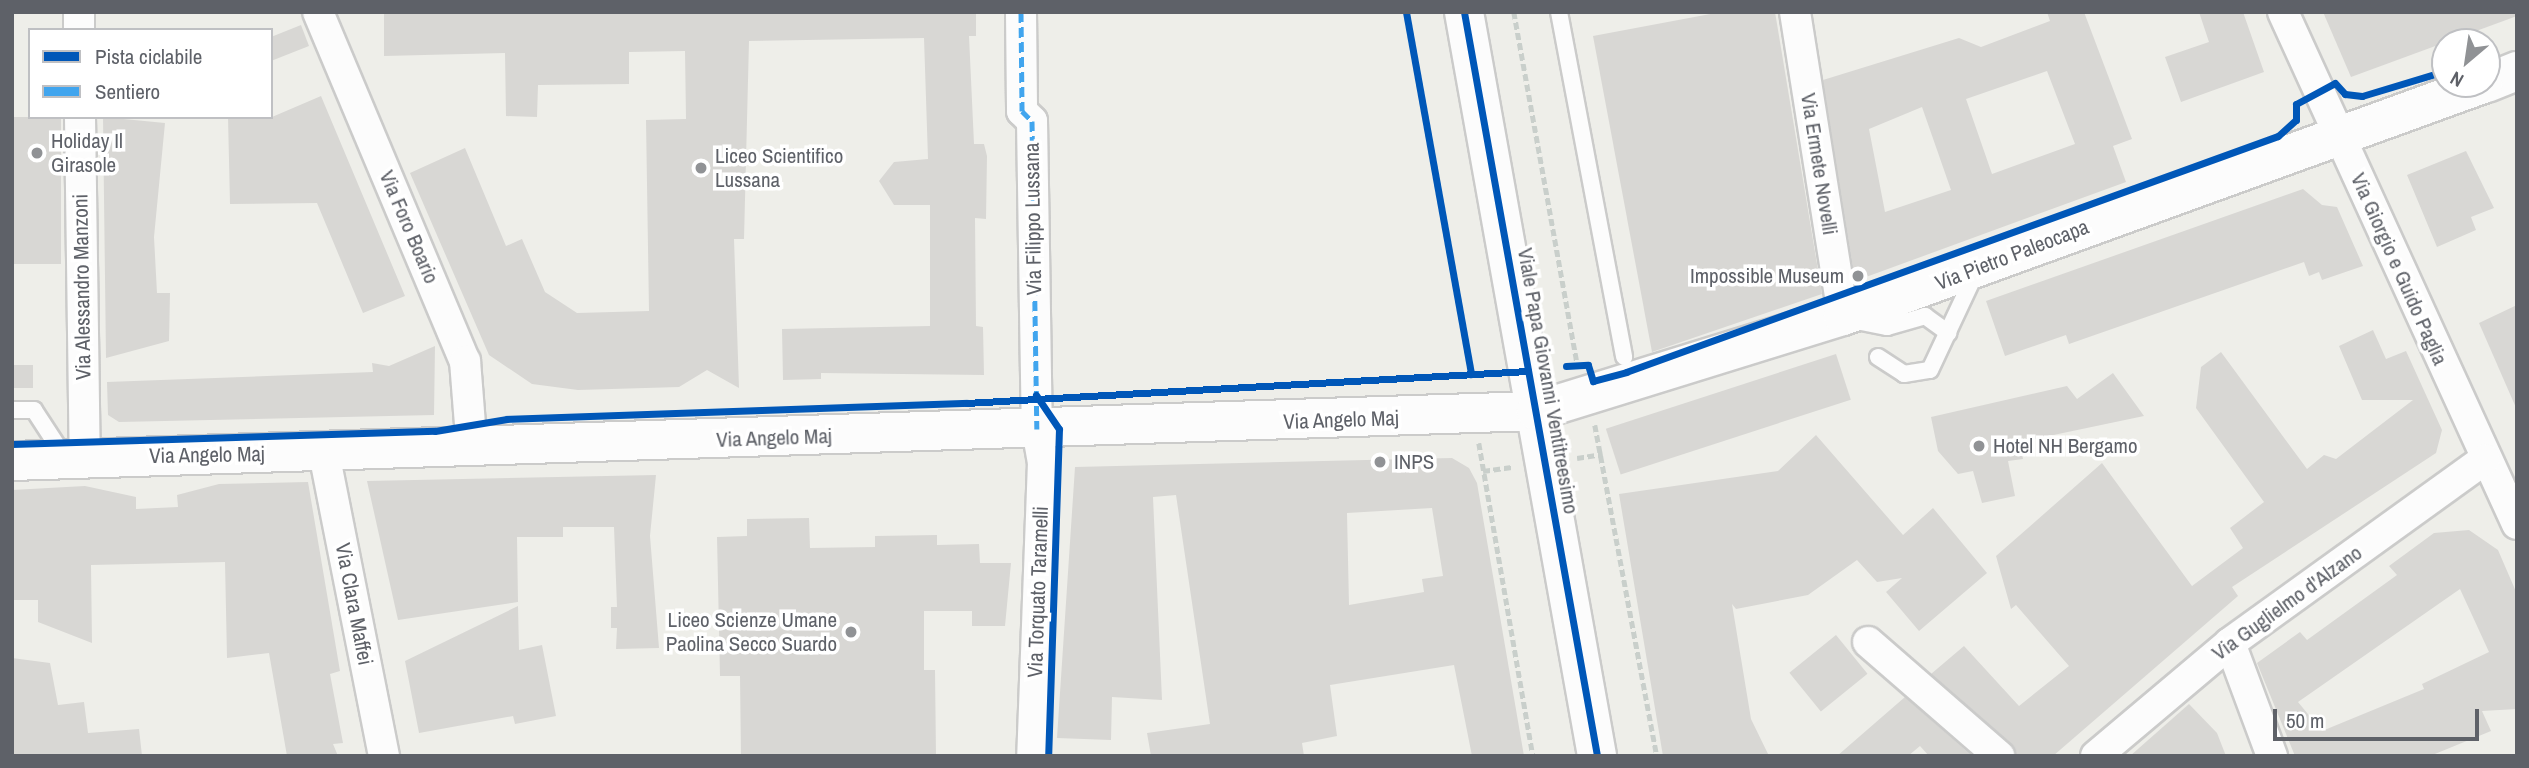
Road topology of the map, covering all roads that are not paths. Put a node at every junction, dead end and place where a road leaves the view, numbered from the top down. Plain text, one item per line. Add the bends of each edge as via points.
1 (318, 12) edge
2 (1021, 12) edge
3 (1464, 12) edge
4 (1559, 12) edge
5 (1795, 12) edge
6 (2283, 12) edge
7 (2445, 98) edge
8 (80, 119) edge
9 (2339, 138) junction
10 (1977, 270) junction
11 (1843, 316) junction
12 (1948, 334) junction
13 (1624, 357) dead end
14 (1878, 357) dead end
15 (12, 410) edge
16 (1536, 411) junction
17 (1037, 429) junction
18 (472, 449) junction
19 (324, 453) junction
20 (74, 457) junction
21 (2485, 459) junction
22 (12, 461) edge
23 (2517, 524) edge
24 (1868, 642) dead end
25 (2230, 643) junction
26 (384, 756) edge
27 (1032, 756) edge
28 (1598, 756) edge
29 (1999, 756) edge
30 (2096, 756) edge
31 (2272, 756) edge

1 - 18 street, Via Foro Boario via 465,361
2 - 17 street, Via Filippo Lussana via 1022,111 1032,121
3 - 16 main road, Viale Papa Giovanni Ventitreesimo
4 - 13 lane
5 - 11 street, Via Ermete Novelli
6 - 9 street, Via Giorgio e Guido Paglia
7 - 9 main road, Via Pietro Paleocapa
8 - 20 street, Via Alessandro Manzoni
9 - 10 main road, Via Pietro Paleocapa
9 - 21 street, Via Giorgio e Guido Paglia
10 - 11 main road, Via Pietro Paleocapa
10 - 12 lane
11 - 12 lane via 1887,327 1925,316
11 - 16 main road, Via Pietro Paleocapa via 1585,379
12 - 14 lane via 1936,364 1922,373 1895,371
15 - 20 lane via 34,410
16 - 17 main road, Via Angelo Maj
16 - 28 main road, Viale Papa Giovanni Ventitreesimo
17 - 18 main road, Via Angelo Maj
17 - 27 street, Via Torquato Taramelli via 1043,462
18 - 19 main road, Via Angelo Maj
19 - 20 main road, Via Angelo Maj
19 - 26 street, Via Clara Maffei
20 - 22 main road, Via Angelo Maj
21 - 23 street, Via Giorgio e Guido Paglia
21 - 25 street, Via Guglielmo d'Alzano
24 - 29 street
25 - 30 street, Via Guglielmo d'Alzano
25 - 31 street

